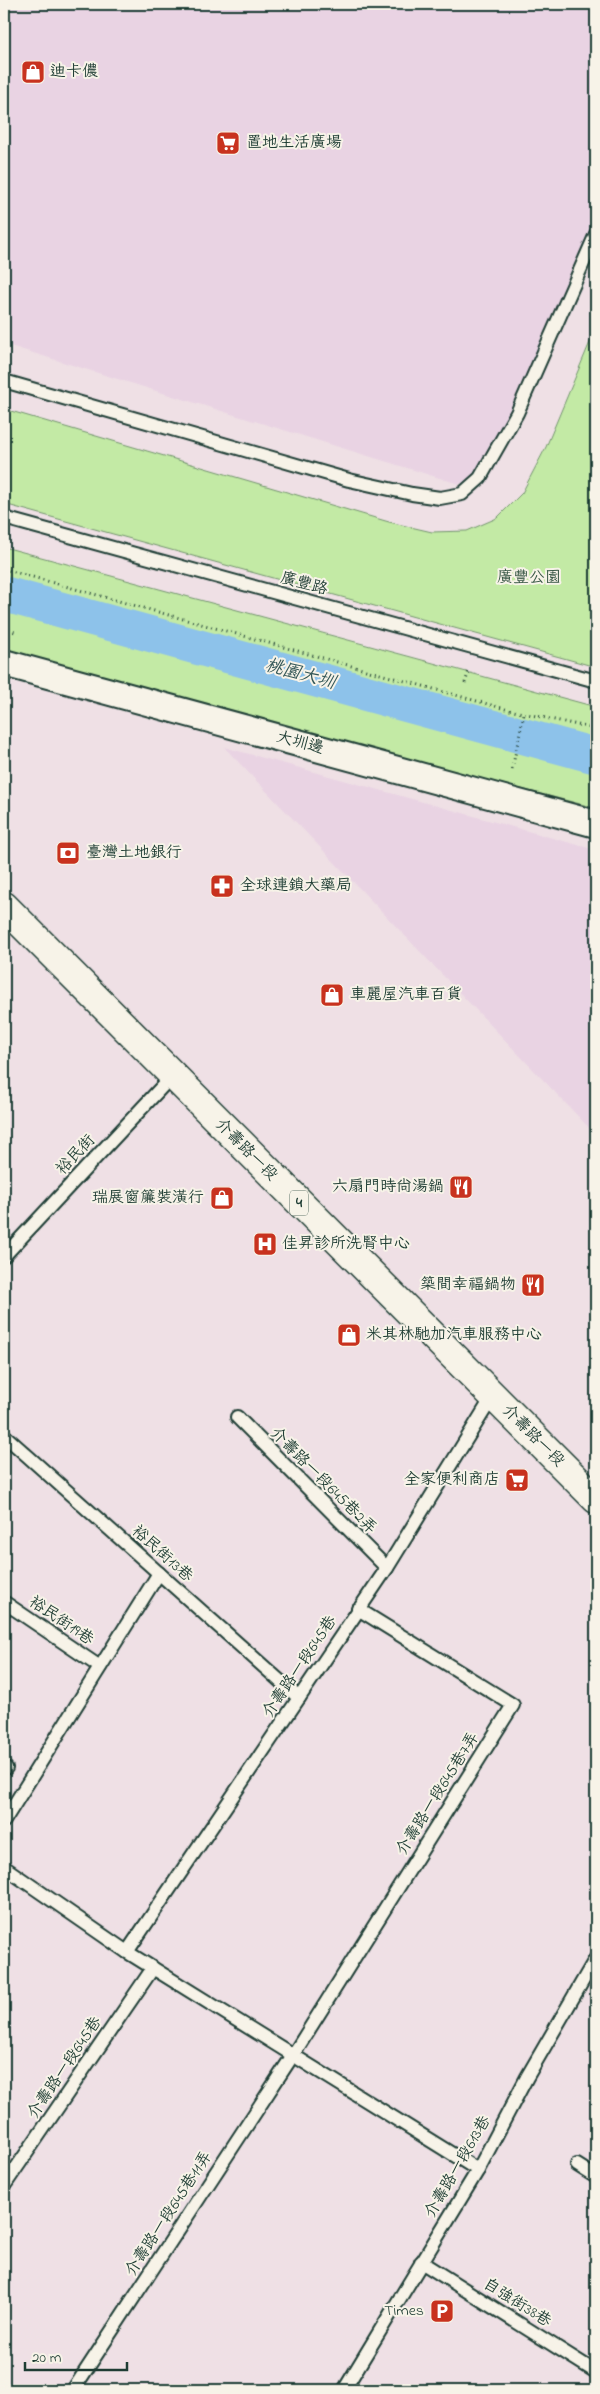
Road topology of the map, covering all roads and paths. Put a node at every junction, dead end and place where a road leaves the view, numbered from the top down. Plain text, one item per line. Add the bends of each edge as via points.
1 (596, 234) edge
2 (4, 381) edge
3 (4, 518) edge
4 (4, 569) edge
5 (4, 663) edge
6 (596, 681) edge
7 (524, 715) junction
8 (596, 729) edge
9 (515, 758) dead end
10 (596, 824) edge
11 (4, 906) edge
12 (172, 1076) junction
13 (4, 1256) edge
14 (493, 1396) junction
15 (237, 1417) dead end
16 (4, 1435) edge
17 (596, 1499) edge
18 (387, 1568) junction
19 (159, 1573) junction
20 (4, 1602) edge
21 (358, 1609) junction
22 (100, 1667) junction
23 (299, 1698) junction
24 (4, 1821) edge
25 (4, 1867) edge
26 (128, 1952) junction
27 (596, 1958) edge
28 (153, 1968) junction
29 (293, 2055) junction
30 (577, 2165) dead end
31 (478, 2170) junction
32 (596, 2177) edge
33 (4, 2186) edge
34 (421, 2262) junction
35 (596, 2372) edge
36 (73, 2390) edge
37 (344, 2390) edge

1 - 2 lane via 517,413 480,478 462,494 440,498 349,480
3 - 6 lane, 廣豐路
4 - 7 path
5 - 10 street, 大圳邊
7 - 8 path
7 - 9 path
11 - 12 main road, 介壽路一段 / 4
12 - 13 lane, 裕民街
12 - 14 main road, 介壽路一段 / 4
14 - 17 main road, 介壽路一段 / 4
14 - 18 lane, 介壽路一段645巷
15 - 18 lane, 介壽路一段645巷2弄
16 - 19 lane, 裕民街13巷
18 - 21 lane, 介壽路一段645巷
19 - 22 lane
19 - 23 lane, 裕民街13巷
20 - 22 lane, 裕民街19巷
21 - 23 lane, 介壽路一段645巷
21 - 29 lane, 介壽路一段645巷7弄 via 513,1705
22 - 24 lane
23 - 26 lane, 介壽路一段645巷
25 - 26 lane
26 - 28 lane
27 - 31 lane, 介壽路一段613巷
28 - 29 lane
28 - 33 lane, 介壽路一段645巷
29 - 31 lane
29 - 36 lane, 介壽路一段645巷11弄
30 - 32 lane
31 - 34 lane, 介壽路一段613巷
34 - 35 lane, 自強街38巷
34 - 37 lane, 介壽路一段613巷

